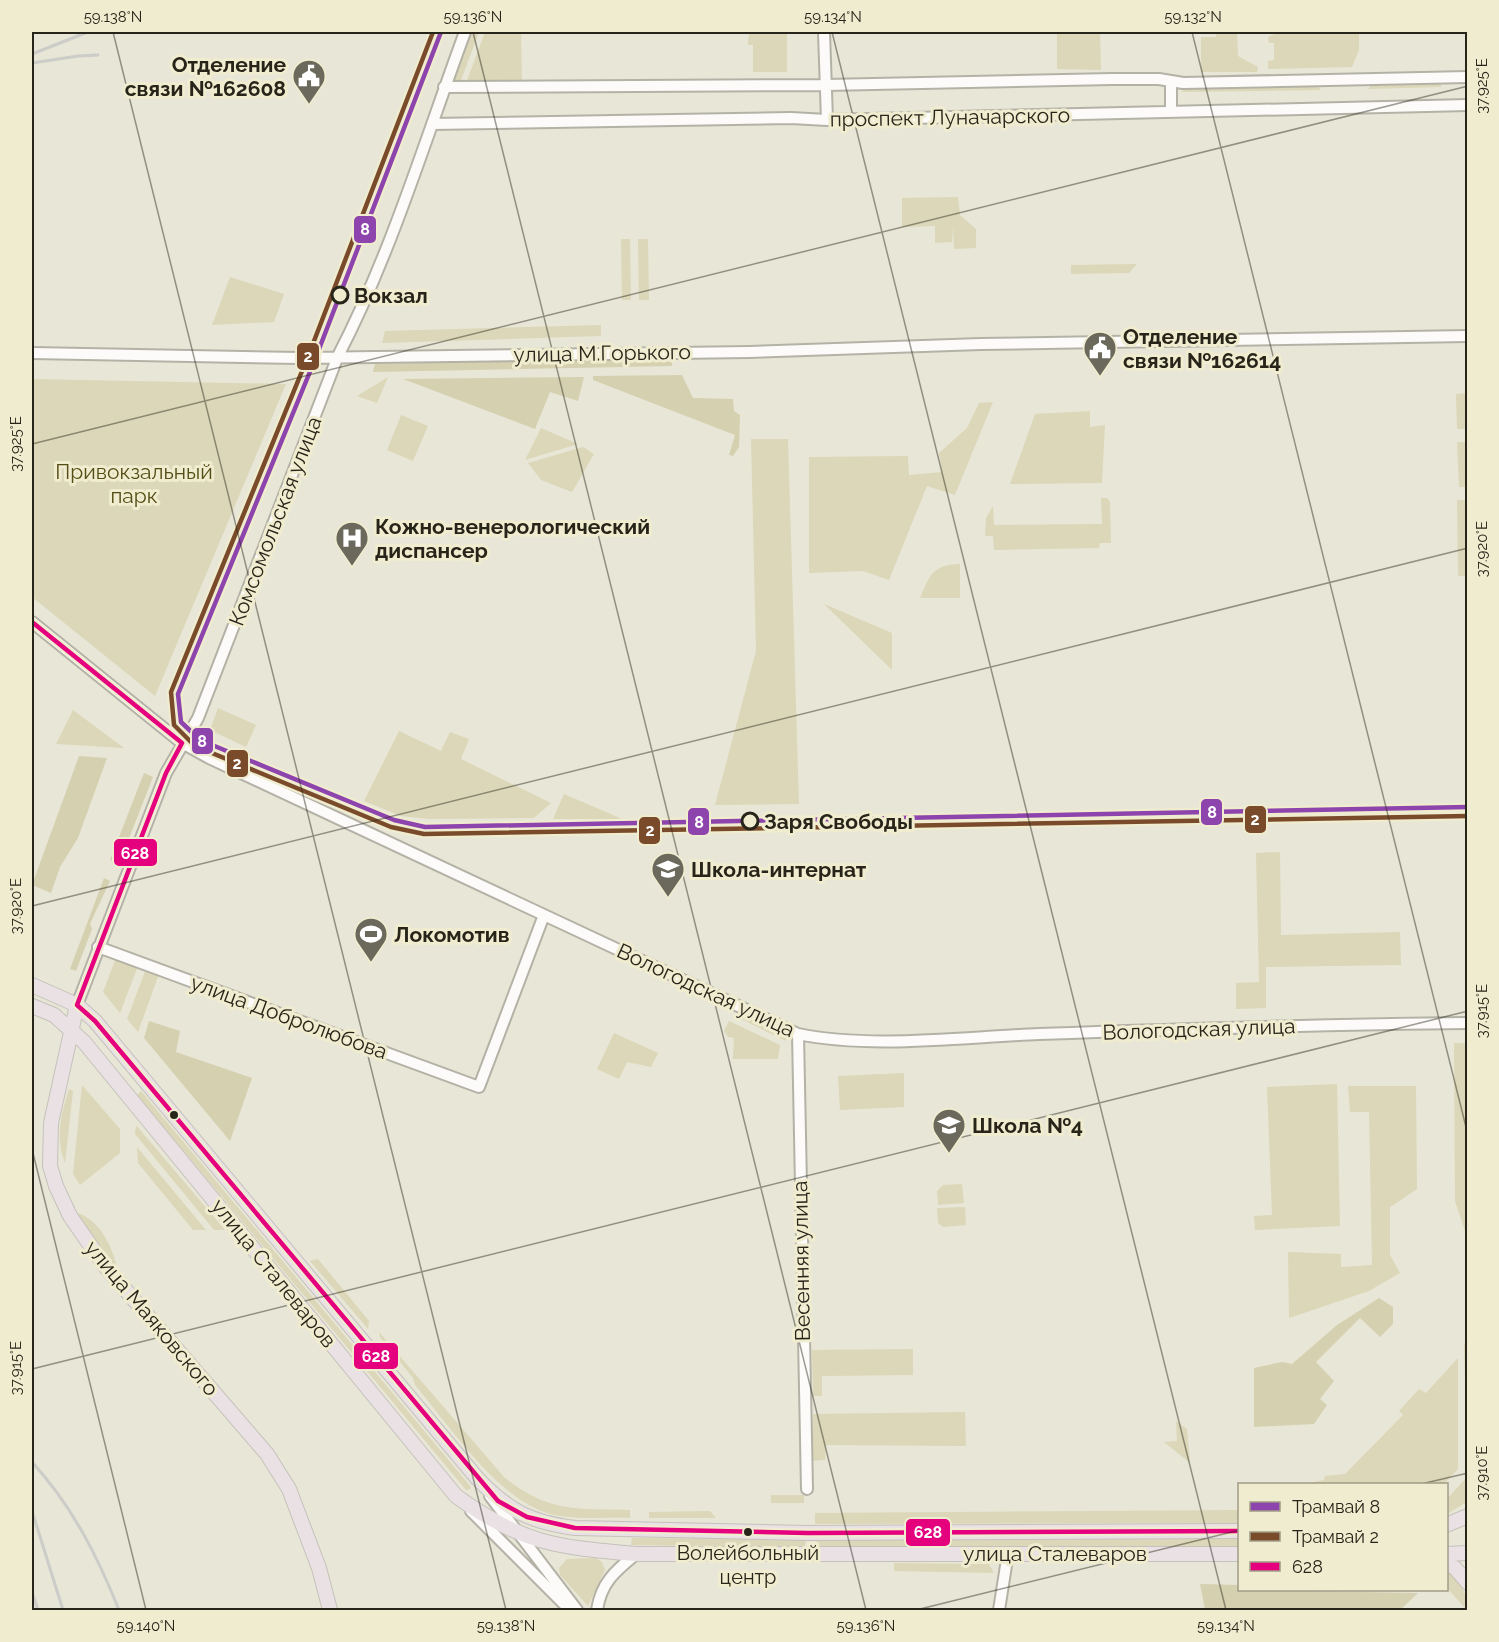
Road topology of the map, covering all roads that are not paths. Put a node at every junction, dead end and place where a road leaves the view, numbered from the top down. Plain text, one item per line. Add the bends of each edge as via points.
1 (465, 32) edge
2 (824, 32) edge
3 (1467, 77) edge
4 (1171, 82) junction
5 (826, 85) junction
6 (444, 87) junction
7 (1467, 105) edge
8 (1171, 112) junction
9 (827, 120) junction
10 (432, 124) junction
11 (1467, 336) edge
12 (32, 353) edge
13 (338, 356) junction
14 (32, 622) edge
15 (182, 743) junction
16 (544, 915) junction
17 (98, 947) junction
18 (32, 985) edge
19 (76, 1005) junction
20 (32, 1006) edge
21 (1467, 1023) edge
22 (71, 1028) junction
23 (798, 1034) junction
24 (477, 1478) junction
25 (807, 1489) dead end
26 (456, 1496) junction
27 (1467, 1516) edge
28 (1448, 1527) edge
29 (1448, 1528) edge
30 (1467, 1529) edge
31 (1238, 1531) edge
32 (519, 1534) junction
33 (1008, 1553) junction
34 (1467, 1553) edge
35 (636, 1554) junction
36 (1238, 1554) edge
37 (1448, 1554) edge
38 (1448, 1564) edge
39 (1467, 1583) edge
40 (330, 1611) edge
41 (570, 1611) edge
42 (577, 1611) edge
43 (597, 1611) edge
44 (999, 1611) edge

1 - 6 street, Комсомольская улица
2 - 5 street
3 - 4 street, проспект Луначарского
4 - 5 street, проспект Луначарского via 1112,79
4 - 8 street
5 - 6 street, проспект Луначарского
5 - 9 street
6 - 10 street, Комсомольская улица
7 - 8 street, проспект Луначарского
8 - 9 street, проспект Луначарского
9 - 10 street, проспект Луначарского
10 - 13 street, Комсомольская улица via 356,321
11 - 13 street, улица М.Горького via 750,352
12 - 13 street, улица М.Горького
13 - 15 street, Комсомольская улица via 198,718
14 - 15 street, Вологодская улица
15 - 16 street, Вологодская улица
15 - 17 street, Комсомольская улица
16 - 17 street, улица Добролюбова via 480,1087
16 - 23 street, Вологодская улица
17 - 19 street, Комсомольская улица
18 - 19 main road, улица Сталеваров
19 - 22 main road, улица Маяковского
19 - 24 main road, улица Сталеваров via 95,1021
20 - 22 main road, улица Сталеваров
21 - 23 street, Вологодская улица via 896,1039 829,1040
22 - 26 main road, улица Сталеваров
22 - 40 main road, улица Маяковского via 51,1123 50,1166 56,1186 70,1216 104,1265 267,1454 289,1489 319,1568
23 - 25 street, Весенняя улица
24 - 31 main road, улица Сталеваров via 511,1510 575,1528 808,1533
24 - 32 street
26 - 32 main road, улица Сталеваров
26 - 41 street
27 - 28 main road
29 - 30 main road
32 - 35 main road, улица Сталеваров via 574,1549
32 - 42 street
33 - 35 main road, улица Сталеваров
33 - 36 main road, улица Сталеваров
33 - 44 street
34 - 37 main road
35 - 43 street via 609,1576
38 - 39 main road

